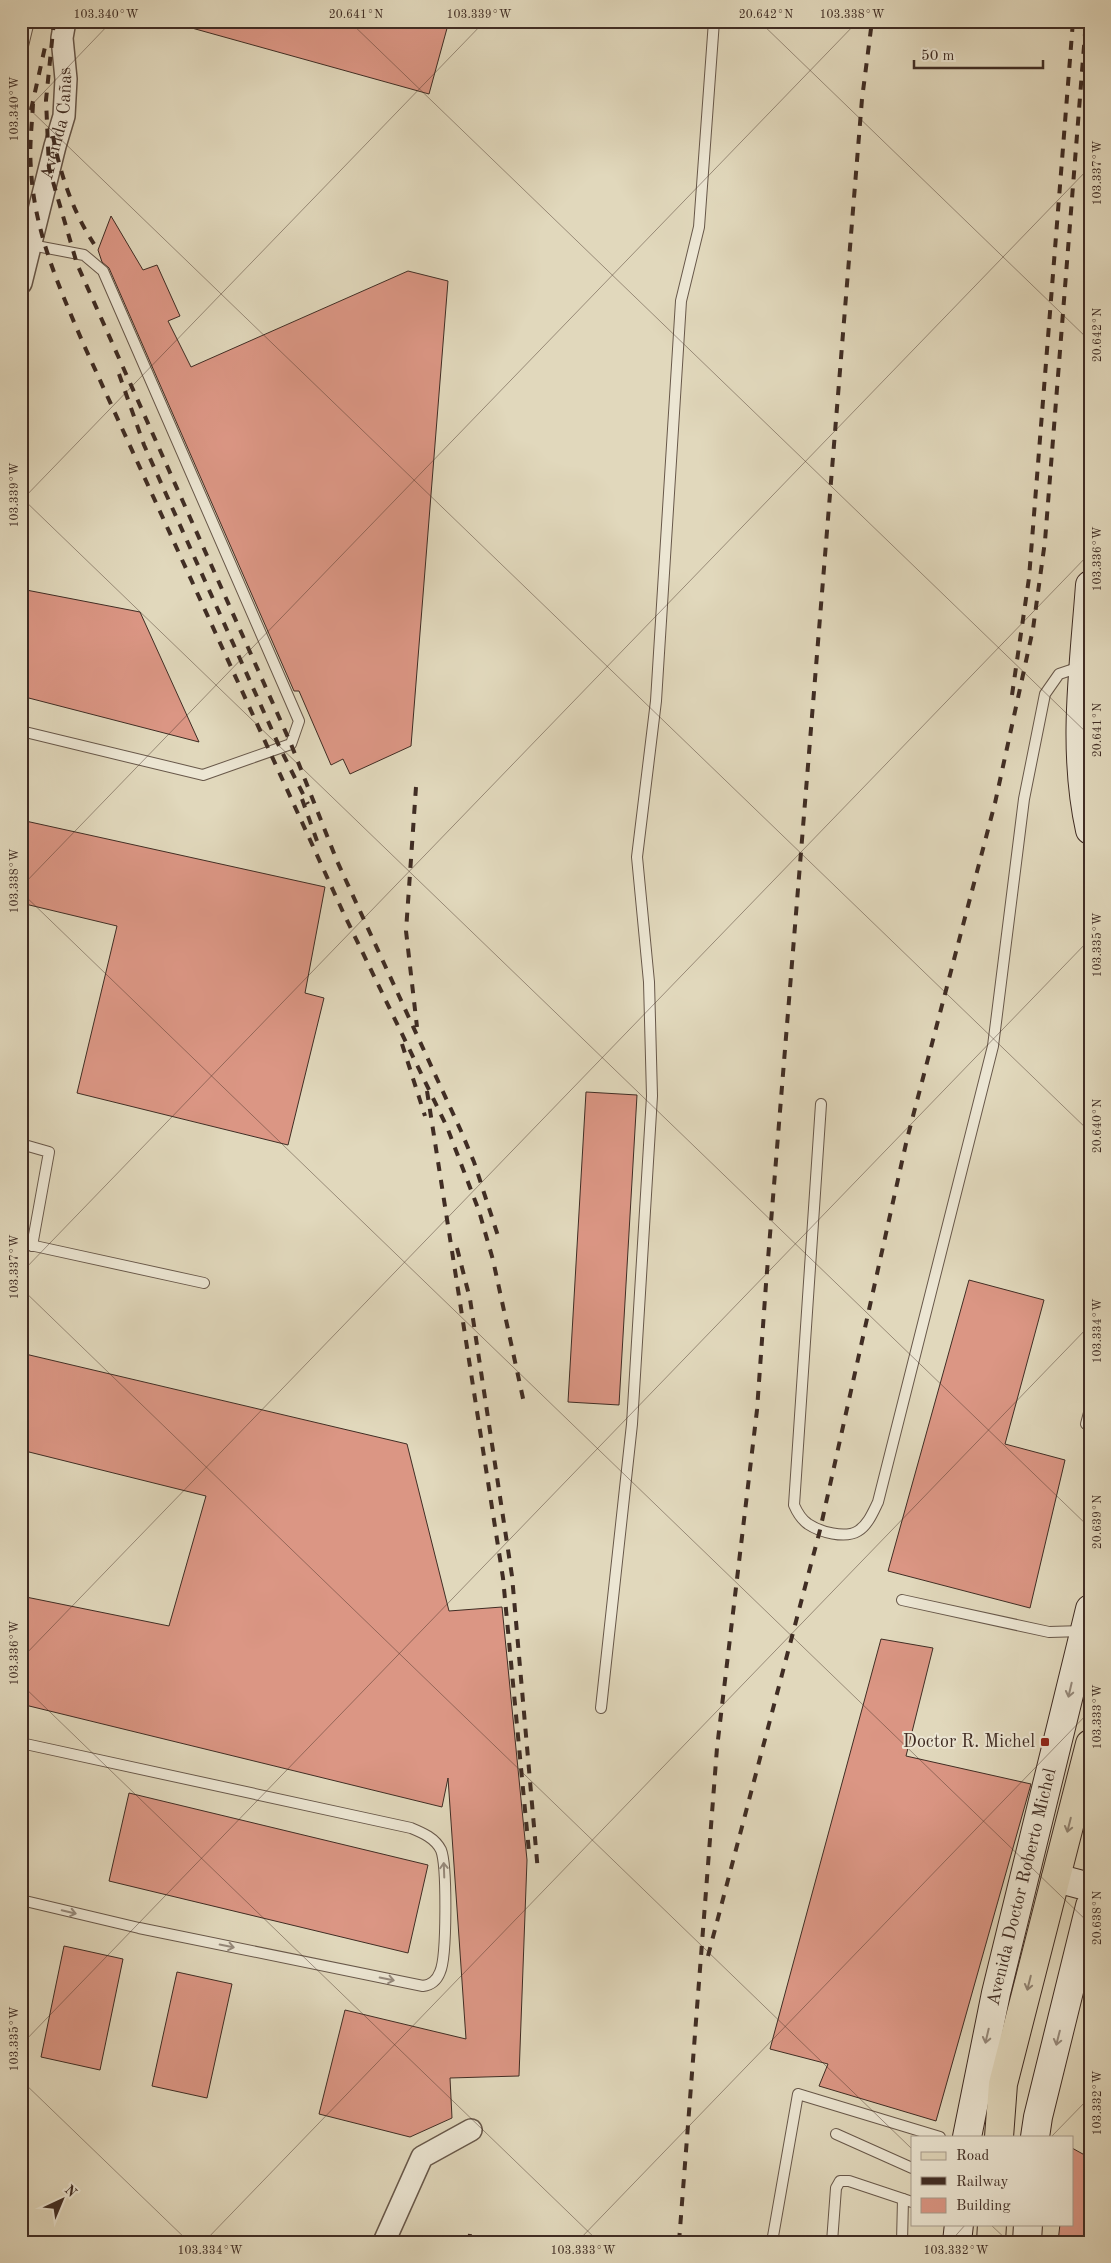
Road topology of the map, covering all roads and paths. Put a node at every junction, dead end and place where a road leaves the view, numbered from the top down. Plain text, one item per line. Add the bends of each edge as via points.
1 (29, 21) edge
2 (65, 21) edge
3 (714, 21) edge
4 (21, 54) edge
5 (31, 245) junction
6 (21, 283) edge
7 (1090, 584) edge
8 (1087, 667) edge
9 (21, 730) edge
10 (1090, 830) edge
11 (821, 1104) dead end
12 (21, 1144) edge
13 (21, 1243) edge
14 (32, 1246) junction
15 (204, 1283) dead end
16 (1090, 1409) edge
17 (1086, 1424) dead end
18 (902, 1600) dead end
19 (1087, 1620) edge
20 (601, 1708) dead end
21 (21, 1743) edge
22 (1090, 1744) edge
23 (1056, 1878) junction
24 (1090, 1887) edge
25 (21, 1900) edge
26 (1088, 1920) edge
27 (471, 2130) dead end
28 (836, 2134) dead end
29 (937, 2136) edge
30 (967, 2136) edge
31 (999, 2136) edge
32 (1035, 2136) edge
33 (911, 2168) edge
34 (908, 2201) edge
35 (959, 2226) edge
36 (992, 2226) edge
37 (1028, 2226) edge
38 (384, 2242) edge
39 (772, 2242) edge
40 (832, 2242) edge
41 (902, 2242) edge
42 (957, 2242) edge
43 (990, 2242) edge
44 (1027, 2242) edge

1 - 4 lane
2 - 5 street, Avenida Cañas via 62,38 66,79 64,116
3 - 20 lane via 699,227 682,301 656,700 637,857 649,982 652,1096 632,1424
5 - 6 street, Avenida Cañas
5 - 9 lane via 84,255 103,271 299,721 291,744 203,775
7 - 8 main road
8 - 10 main road via 1079,714 1080,775
8 - 11 lane via 1058,674 1045,694 1024,799 993,1046 878,1502 865,1525 849,1534 820,1530 807,1523 794,1505
12 - 14 lane via 49,1152
13 - 14 lane
14 - 15 lane
16 - 17 lane
18 - 19 lane via 1049,1632
19 -> 30 main road, Avenida Doctor Roberto Michel via 996,1993
25 -> 21 lane via 139,1928 423,1986 433,1982 441,1970 445,1915 443,1860 433,1840 423,1833
22 -> 23 main road, Avenida Doctor Roberto Michel
23 - 24 main road
23 -> 31 main road, Avenida Doctor Roberto Michel via 1003,2084
26 -> 32 main road
27 - 38 street via 422,2157
28 - 33 lane
29 - 39 lane via 798,2094
34 - 40 lane via 849,2181 840,2181 836,2188
34 - 41 lane
35 - 42 main road
36 - 43 main road
37 - 44 main road

